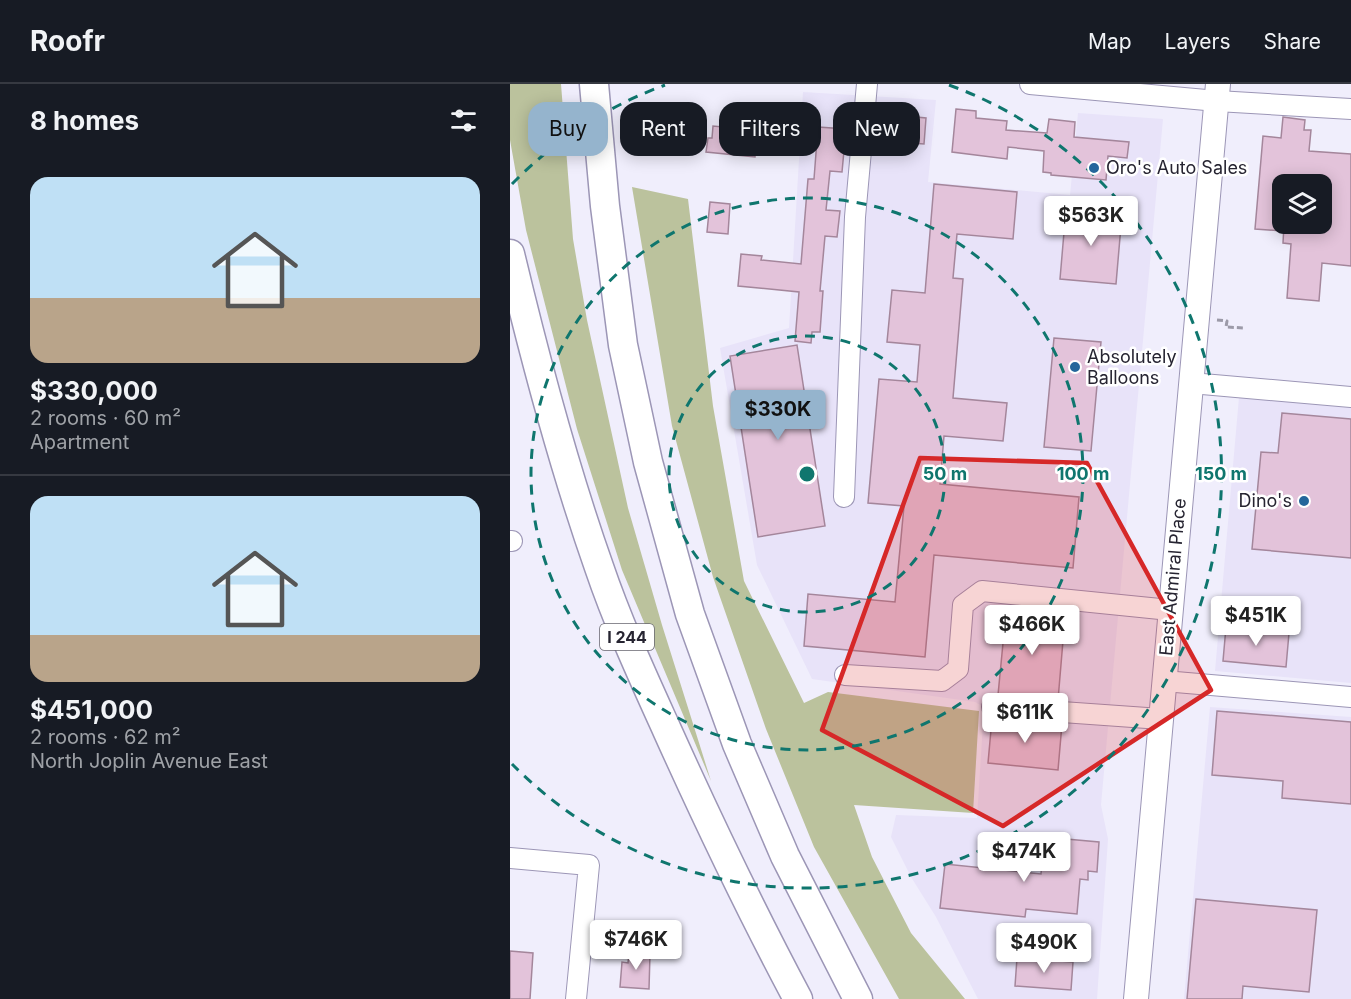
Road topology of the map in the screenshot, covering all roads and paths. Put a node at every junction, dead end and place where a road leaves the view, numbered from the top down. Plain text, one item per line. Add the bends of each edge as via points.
1 (594, 84) edge
2 (867, 84) edge
3 (1030, 84) edge
4 (1118, 88) edge
5 (1218, 93) edge
6 (1351, 109) edge
7 (510, 254) edge
8 (1197, 318) junction
9 (1245, 328) dead end
10 (1191, 383) junction
11 (1351, 397) edge
12 (844, 497) dead end
13 (1170, 610) junction
14 (845, 675) dead end
15 (1164, 681) junction
16 (1351, 697) edge
17 (992, 707) dead end
18 (1161, 719) junction
19 (510, 858) edge
20 (576, 999) edge
21 (798, 999) edge
22 (858, 999) edge
23 (1136, 999) edge

1 - 22 highway via 623,345 648,462 687,603 733,734 785,856
2 - 12 street via 855,217
3 - 4 street
4 - 5 street
5 - 6 street
5 - 8 main road, East Admiral Place
7 - 21 highway, I 244 via 558,439 600,569 704,812
8 - 9 path via 1227,321 1226,327
8 - 10 main road, East Admiral Place
10 - 11 street
10 - 13 main road, East Admiral Place
13 - 14 street via 982,591 963,605 958,669 942,681
13 - 15 main road, East Admiral Place
15 - 16 street
15 - 18 main road, East Admiral Place
17 - 18 street
18 - 23 main road, East Admiral Place
19 - 20 street via 589,865

